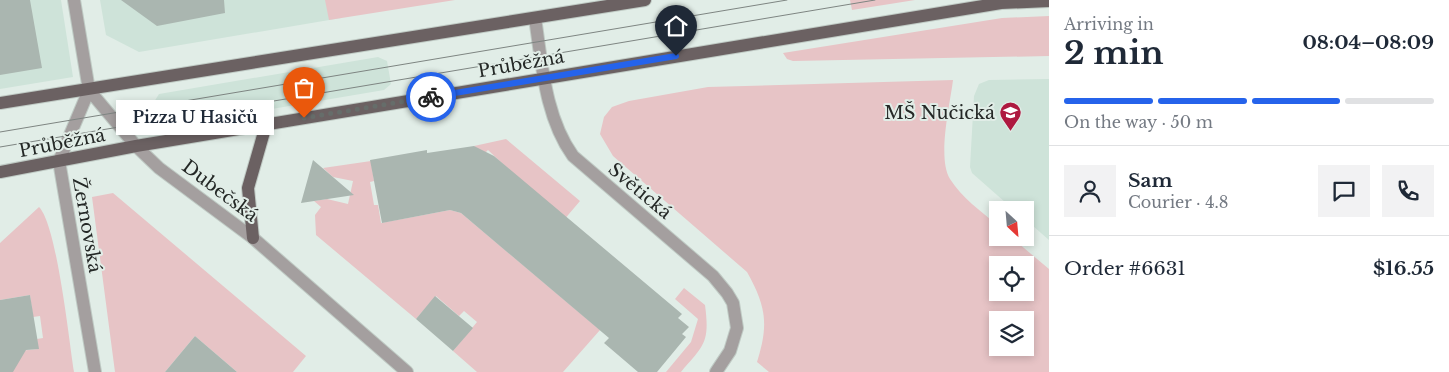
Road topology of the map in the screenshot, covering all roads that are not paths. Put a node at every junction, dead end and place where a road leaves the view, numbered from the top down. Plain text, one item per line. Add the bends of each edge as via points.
1 (74, 0) edge
2 (645, 0) edge
3 (1049, 1) edge
4 (535, 18) junction
5 (544, 77) junction
6 (89, 90) junction
7 (0, 103) edge
8 (266, 125) junction
9 (136, 146) junction
10 (59, 161) junction
11 (0, 172) edge
12 (253, 238) junction
13 (95, 372) edge
14 (407, 372) edge
15 (716, 372) edge

1 - 6 street
2 - 4 main road
3 - 5 main road, Průběžná via 1001,2
4 - 5 street, Světická
4 - 6 main road
5 - 8 main road, Průběžná
5 - 15 street, Světická via 561,141 573,156 714,276 733,303 737,328 730,351
6 - 7 main road
6 - 9 street, Dubečská
6 - 10 street, Žernovská
8 - 9 main road, Průběžná
8 - 12 main road via 248,188
9 - 10 main road, Průběžná
9 - 12 street, Dubečská via 159,168
10 - 11 main road, Průběžná
10 - 13 street, Žernovská
12 - 14 street, Dubečská

